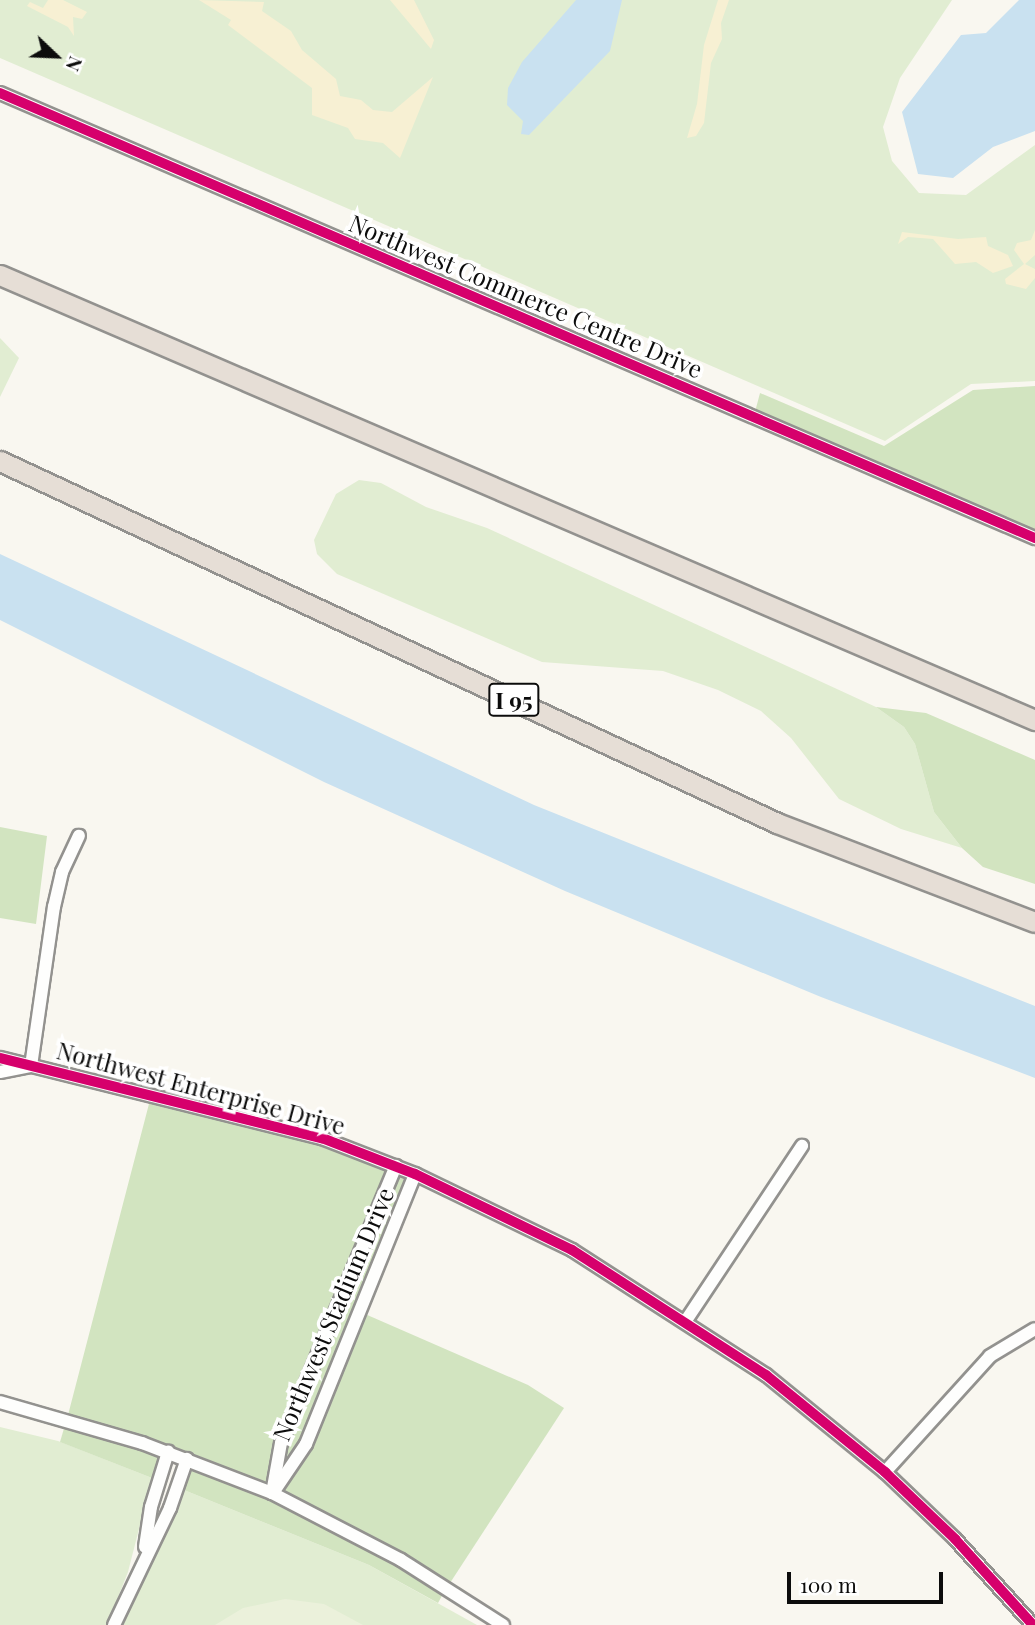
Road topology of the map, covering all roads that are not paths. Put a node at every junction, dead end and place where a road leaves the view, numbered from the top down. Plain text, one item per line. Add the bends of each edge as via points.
1 (0, 93) edge
2 (0, 275) edge
3 (0, 461) edge
4 (1035, 538) edge
5 (1035, 720) edge
6 (79, 836) dead end
7 (1035, 922) edge
8 (0, 1058) edge
9 (31, 1066) junction
10 (0, 1072) edge
11 (802, 1146) dead end
12 (396, 1166) junction
13 (415, 1174) junction
14 (687, 1319) junction
15 (1035, 1329) edge
16 (0, 1402) edge
17 (168, 1452) junction
18 (187, 1459) junction
19 (885, 1472) junction
20 (272, 1493) junction
21 (144, 1558) junction
22 (114, 1625) edge
23 (503, 1625) edge
24 (1033, 1625) edge

1 - 4 street, Northwest Commerce Centre Drive
2 - 5 highway
3 - 7 highway, I 95 via 777,823
6 - 9 street via 62,872 54,907
8 - 9 street, Northwest Enterprise Drive
9 - 10 street, Northwest Enterprise Drive
9 - 12 street, Northwest Enterprise Drive via 322,1138
11 - 14 street
12 - 13 street, Northwest Enterprise Drive
12 - 20 street, Northwest Stadium Drive via 281,1443
13 - 14 street, Northwest Enterprise Drive via 572,1250
13 - 20 street, Northwest Stadium Drive via 306,1444
14 - 19 street, Northwest Enterprise Drive via 766,1374
15 - 19 street via 990,1356
16 - 17 street
17 - 18 street
17 - 21 street via 151,1507
18 - 20 street
18 - 21 street via 170,1508
19 - 24 street, Northwest Enterprise Drive via 955,1539
20 - 23 street via 401,1560
21 - 22 street

